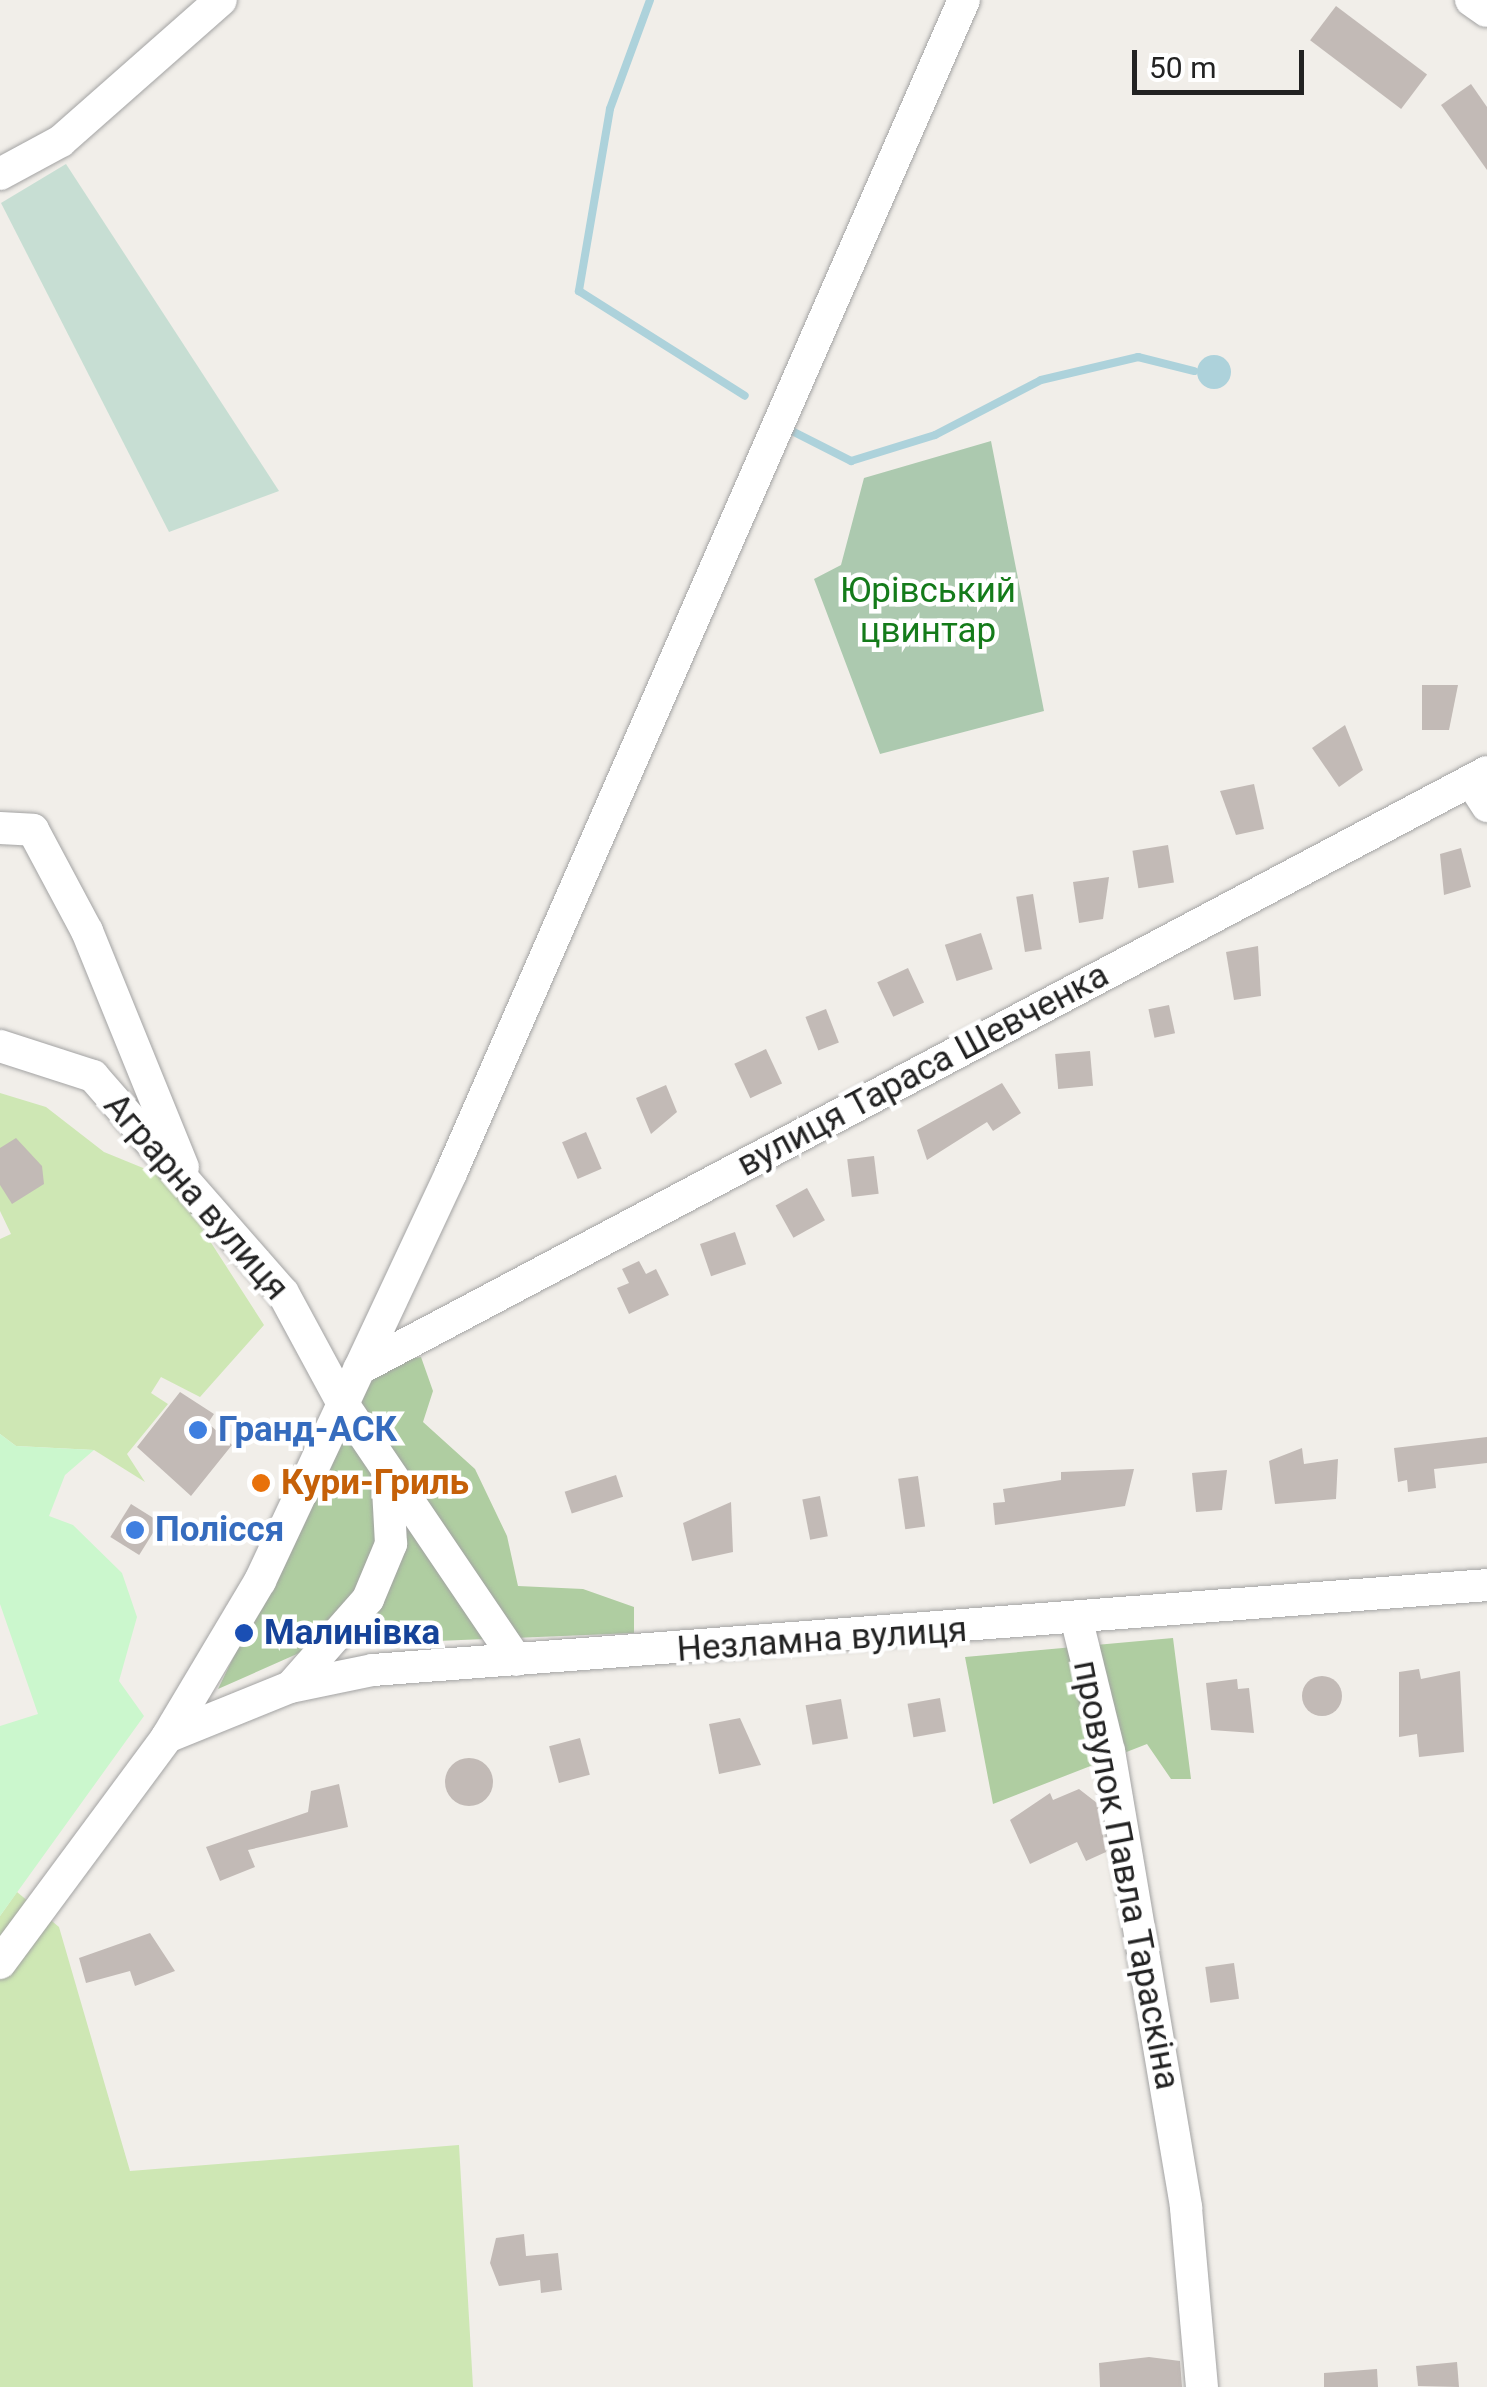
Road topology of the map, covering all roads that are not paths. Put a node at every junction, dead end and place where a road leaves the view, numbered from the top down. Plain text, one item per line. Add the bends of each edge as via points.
1 (221, 0) edge
2 (964, 0) edge
3 (1470, 0) edge
4 (1487, 11) edge
5 (0, 174) edge
6 (1482, 786) edge
7 (0, 828) edge
8 (0, 1046) edge
9 (192, 1190) junction
10 (360, 1369) junction
11 (343, 1404) junction
12 (387, 1471) junction
13 (1487, 1585) edge
14 (1077, 1621) junction
15 (516, 1660) junction
16 (290, 1687) junction
17 (167, 1737) junction
18 (0, 1962) edge
19 (1202, 2387) edge

1 - 5 street via 61,141
2 - 10 street
3 - 4 street
6 - 10 street, вулиця Тараса Шевченка
7 - 9 street via 33,830 86,931
8 - 9 street, Аграрна вулиця via 92,1076
9 - 11 street, Аграрна вулиця via 283,1293
10 - 11 street
11 - 12 street, Аграрна вулиця
11 - 17 street via 260,1581
12 - 15 street, Аграрна вулиця
12 - 16 street via 391,1544 368,1599
13 - 14 street, Незламна вулиця
14 - 15 street, Незламна вулиця
14 - 19 street, провулок Павла Тараскіна via 1110,1751 1173,2129
15 - 16 street, Незламна вулиця
16 - 17 street, Незламна вулиця
17 - 18 street

